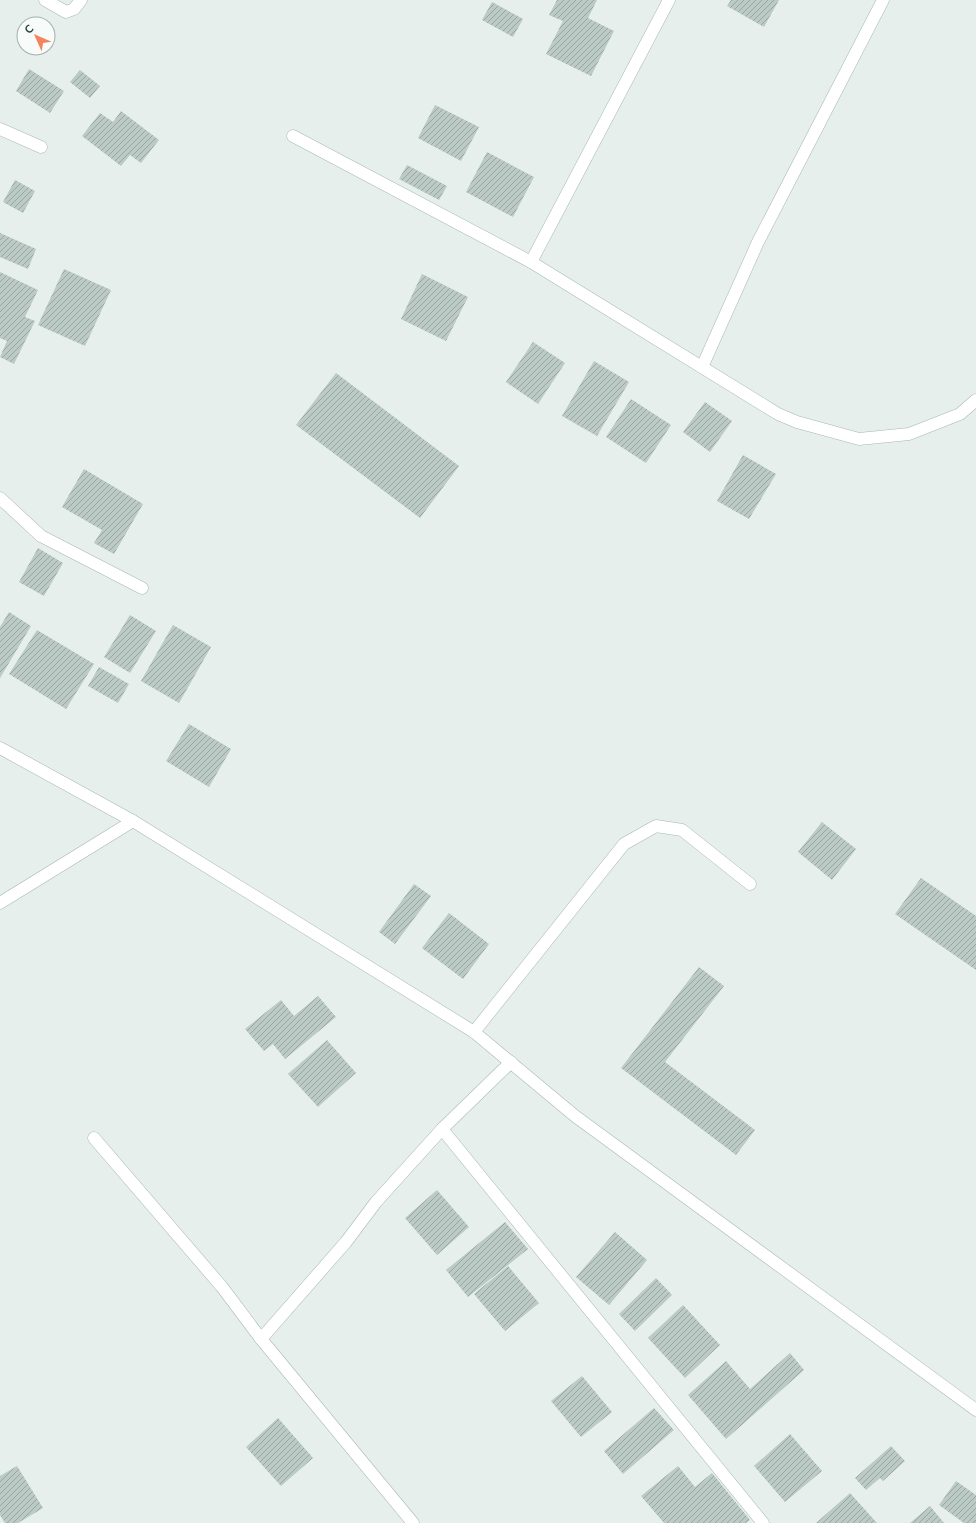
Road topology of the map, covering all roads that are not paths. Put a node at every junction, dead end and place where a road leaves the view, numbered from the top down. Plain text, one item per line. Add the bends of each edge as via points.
1 (45, 0) edge
2 (81, 0) edge
3 (669, 0) edge
4 (883, 0) edge
5 (0, 129) edge
6 (293, 136) dead end
7 (41, 147) dead end
8 (531, 262) junction
9 (702, 367) junction
10 (976, 400) edge
11 (0, 498) edge
12 (142, 588) dead end
13 (0, 748) edge
14 (132, 821) junction
15 (750, 884) dead end
16 (0, 903) edge
17 (474, 1032) junction
18 (511, 1062) junction
19 (442, 1129) junction
20 (94, 1138) dead end
21 (261, 1339) junction
22 (976, 1410) edge
23 (413, 1523) edge
24 (763, 1523) edge

1 - 2 street via 66,12 74,9
3 - 8 street
4 - 9 street via 758,242
5 - 7 street
6 - 8 street
8 - 9 street
9 - 10 street via 778,414 797,422 859,439 909,434 960,414
11 - 12 street via 41,536
13 - 14 street
14 - 16 street
14 - 17 street
15 - 17 street via 682,830 656,826 624,844
17 - 18 street
18 - 19 street
18 - 22 street via 575,1116
19 - 21 street via 376,1202 346,1242
19 - 24 street
20 - 21 street via 222,1287
21 - 23 street

